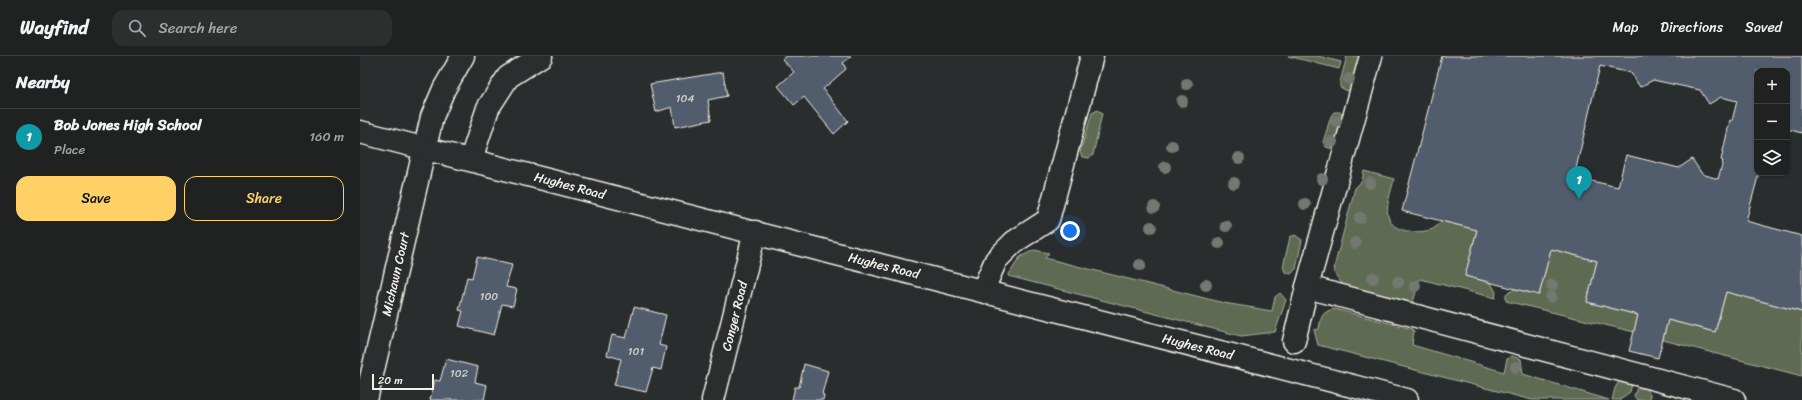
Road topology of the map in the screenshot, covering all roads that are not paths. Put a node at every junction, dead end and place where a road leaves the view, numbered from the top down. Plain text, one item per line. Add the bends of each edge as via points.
1 (463, 56) edge
2 (542, 56) edge
3 (1092, 56) edge
4 (1371, 56) edge
5 (360, 132) edge
6 (424, 148) junction
7 (471, 159) junction
8 (755, 232) junction
9 (1307, 287) junction
10 (983, 290) junction
11 (1294, 341) dead end
12 (366, 400) edge
13 (713, 400) edge
14 (1408, 400) edge
15 (1734, 400) edge

1 - 6 main road, Michawn Court via 432,117
2 - 7 main road via 508,77 488,108
3 - 10 main road via 1048,220 1014,242 996,260
4 - 9 main road
5 - 6 main road, Hughes Road
6 - 7 main road, Hughes Road
6 - 12 main road, Michawn Court
7 - 8 main road, Hughes Road
8 - 10 main road, Hughes Road
8 - 13 main road, Conger Road
9 - 11 main road
9 - 15 main road
10 - 14 main road, Hughes Road

